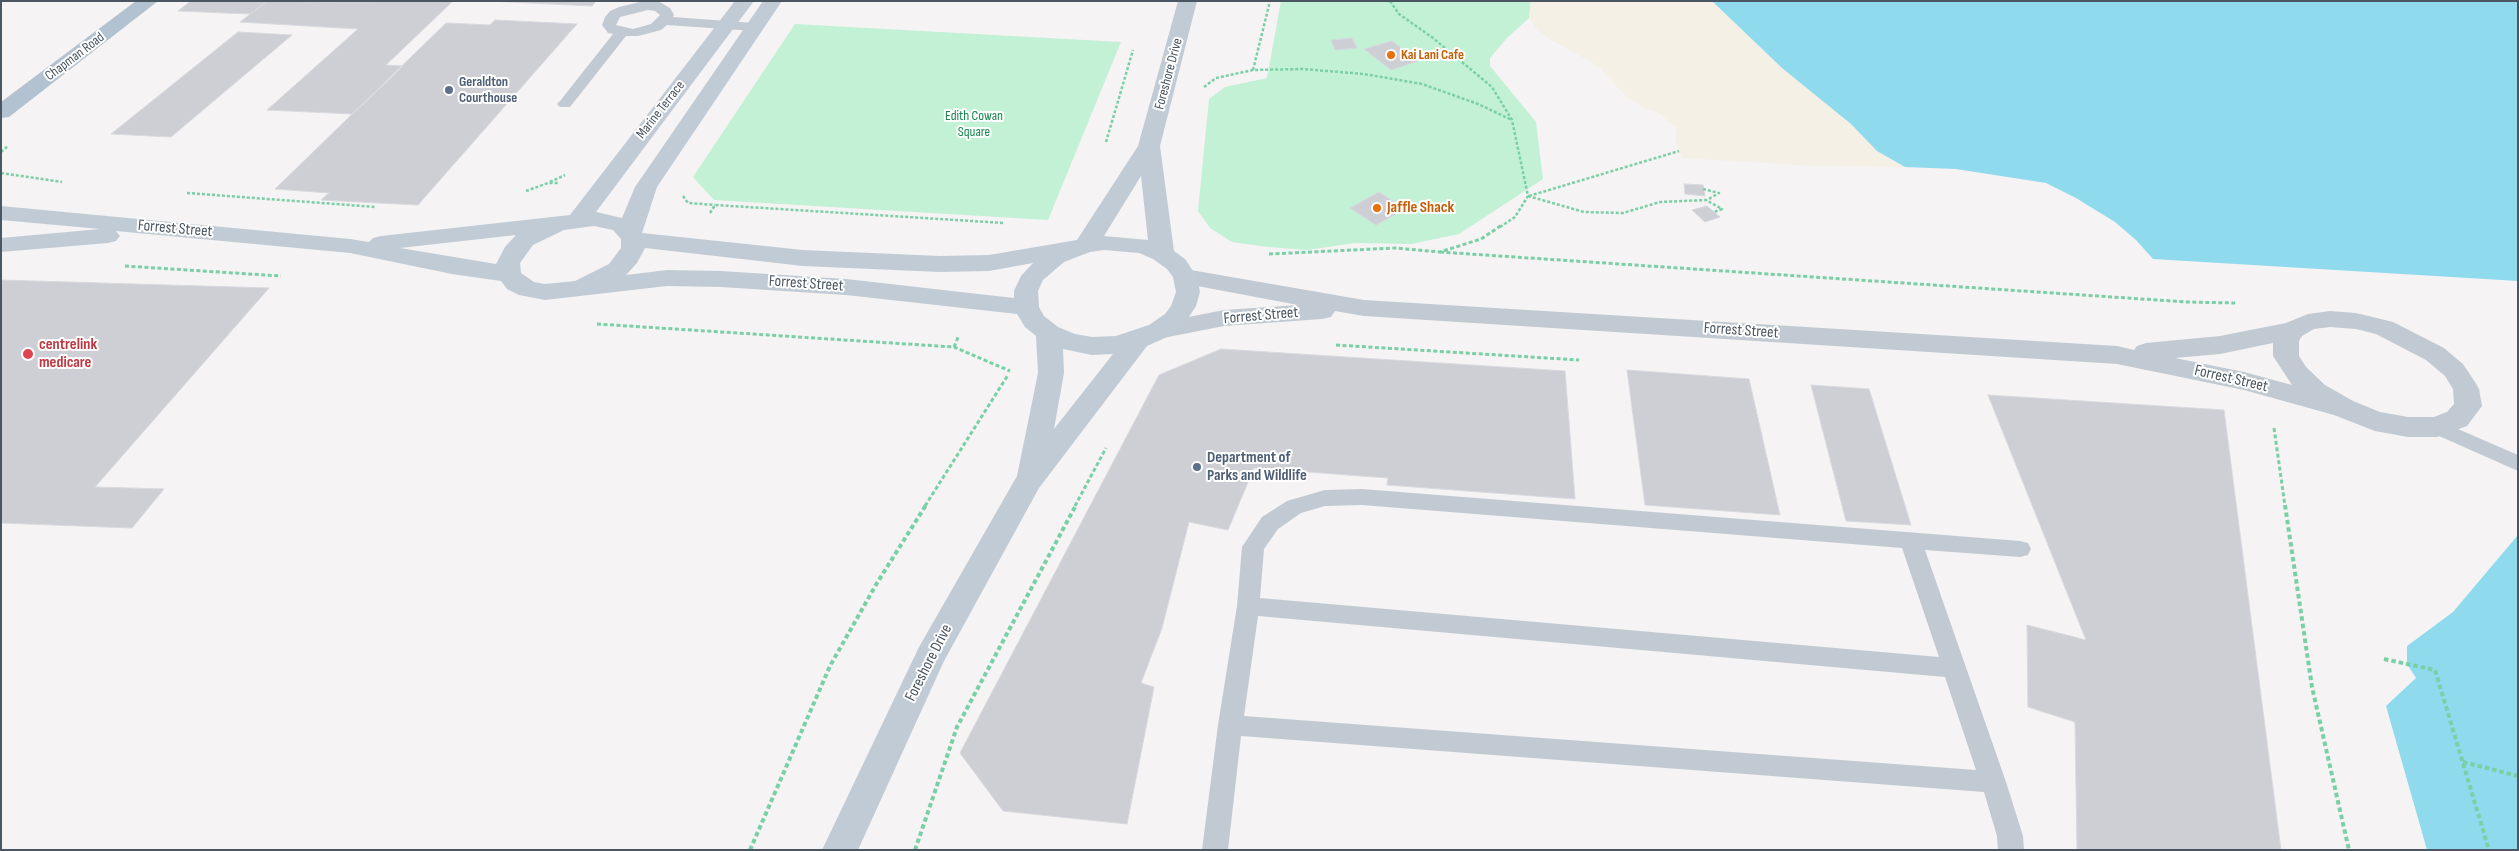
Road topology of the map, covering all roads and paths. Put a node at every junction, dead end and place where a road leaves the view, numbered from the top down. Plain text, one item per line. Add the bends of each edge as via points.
1 (149, 1) edge
2 (745, 1) edge
3 (772, 1) edge
4 (1188, 1) edge
5 (1270, 1) edge
6 (1390, 1) edge
7 (649, 3) edge
8 (664, 21) junction
9 (727, 25) junction
10 (754, 27) junction
11 (622, 33) junction
12 (1134, 48) dead end
13 (1253, 70) junction
14 (1199, 93) dead end
15 (565, 104) dead end
16 (1, 112) edge
17 (1512, 120) junction
18 (1105, 143) dead end
19 (1150, 146) junction
20 (1679, 152) dead end
21 (1, 173) edge
22 (69, 182) dead end
23 (1703, 189) dead end
24 (186, 193) dead end
25 (680, 193) dead end
26 (1528, 196) junction
27 (1706, 200) junction
28 (715, 205) junction
29 (382, 208) dead end
30 (1714, 212) dead end
31 (1, 214) edge
32 (706, 219) dead end
33 (568, 221) junction
34 (1003, 222) dead end
35 (179, 230) junction
36 (631, 235) junction
37 (1, 245) edge
38 (350, 246) junction
39 (1078, 248) junction
40 (1440, 252) junction
41 (1162, 254) junction
42 (1260, 254) dead end
43 (509, 274) junction
44 (1185, 277) junction
45 (584, 286) junction
46 (2242, 303) dead end
47 (1026, 307) junction
48 (1364, 308) junction
49 (587, 323) dead end
50 (2293, 330) junction
51 (1049, 333) junction
52 (1148, 335) junction
53 (1334, 345) dead end
54 (2118, 355) junction
55 (1581, 360) dead end
56 (1011, 371) junction
57 (1018, 371) dead end
58 (2343, 408) junction
59 (2274, 427) dead end
60 (2437, 427) junction
61 (1107, 447) dead end
62 (2518, 464) edge
63 (1029, 481) junction
64 (1911, 542) junction
65 (2020, 550) dead end
66 (1248, 606) junction
67 (2384, 659) dead end
68 (1955, 668) junction
69 (1230, 725) junction
70 (2463, 762) junction
71 (2518, 776) edge
72 (1993, 782) junction
73 (750, 850) edge
74 (840, 850) edge
75 (915, 850) edge
76 (1215, 850) edge
77 (2011, 850) edge
78 (2349, 850) edge
79 (2489, 850) edge

1 - 16 main road, Chapman Road
2 - 9 street, Marine Terrace
3 - 10 street, Marine Terrace
4 - 19 street, Foreshore Drive
5 - 13 path
6 - 17 path via 1399,14 1492,87
7 - 8 lane via 664,10 667,15
7 - 11 lane via 624,10 610,20 609,26
8 - 9 lane
8 - 11 lane via 645,31
9 - 10 lane
9 - 33 street, Marine Terrace
10 - 36 street, Marine Terrace via 646,187
11 - 15 lane
12 - 18 path
13 - 14 path via 1216,78
13 - 17 path via 1329,71 1422,84
17 - 26 path
19 - 39 street, Foreshore Drive
19 - 41 street, Foreshore Drive
20 - 26 path
21 - 22 path
23 - 27 path via 1718,193
24 - 29 path
25 - 28 path via 688,203
26 - 27 path via 1584,212 1623,213 1660,202
26 - 40 path via 1515,217 1480,239
27 - 30 path via 1722,209
28 - 32 path
28 - 34 path
31 - 35 street, Forrest Street
33 - 36 street, Forrest Street via 609,220 621,225
33 - 38 street, Forrest Street
33 - 43 street via 540,231 519,246 508,263
35 - 37 street
35 - 38 street, Forrest Street
36 - 39 street, Forrest Street via 803,258 940,264 989,263
36 - 45 street, Marine Terrace via 633,248 618,269
38 - 43 street, Forrest Street
39 - 41 street via 1122,243 1143,246
39 - 47 street via 1042,266 1033,276 1026,291
40 - 42 path via 1348,248 1306,254
40 - 46 path via 2167,301
41 - 44 street via 1176,264
43 - 45 street via 516,283 528,289 545,292
44 - 48 street, Forrest Street
44 - 52 street via 1188,292 1183,306 1174,320
45 - 47 street, Forrest Street via 667,278 721,279 846,287
47 - 51 street via 1034,321
48 - 52 street, Forrest Street via 1224,318
48 - 54 street, Forrest Street
49 - 56 path via 954,347
50 - 54 street, Forrest Street via 2220,345
50 - 58 street, Forrest Street via 2286,341 2286,356 2296,373 2316,392
50 - 60 street, Forrest Street via 2308,322 2323,320 2356,322 2384,328 2435,354 2454,370 2466,389 2468,406 2458,419
51 - 52 street via 1069,342 1092,346 1116,344
51 - 63 street, Foreshore Drive via 1051,373
52 - 63 street, Foreshore Drive
53 - 55 path
54 - 58 street, Forrest Street via 2244,381
56 - 57 path
56 - 73 path via 877,583 830,666
58 - 60 street, Forrest Street via 2376,421 2408,427
59 - 78 path via 2312,687
60 - 62 lane
61 - 75 path via 957,727
63 - 74 street, Foreshore Drive via 930,656
64 - 65 lane
64 - 66 lane via 1362,497 1325,498 1294,507 1270,523 1253,547
64 - 68 lane
66 - 68 lane
66 - 69 lane
67 - 70 path via 2435,670
68 - 72 lane
69 - 72 lane
69 - 76 lane
70 - 71 path
70 - 79 path
72 - 77 lane via 2010,836

